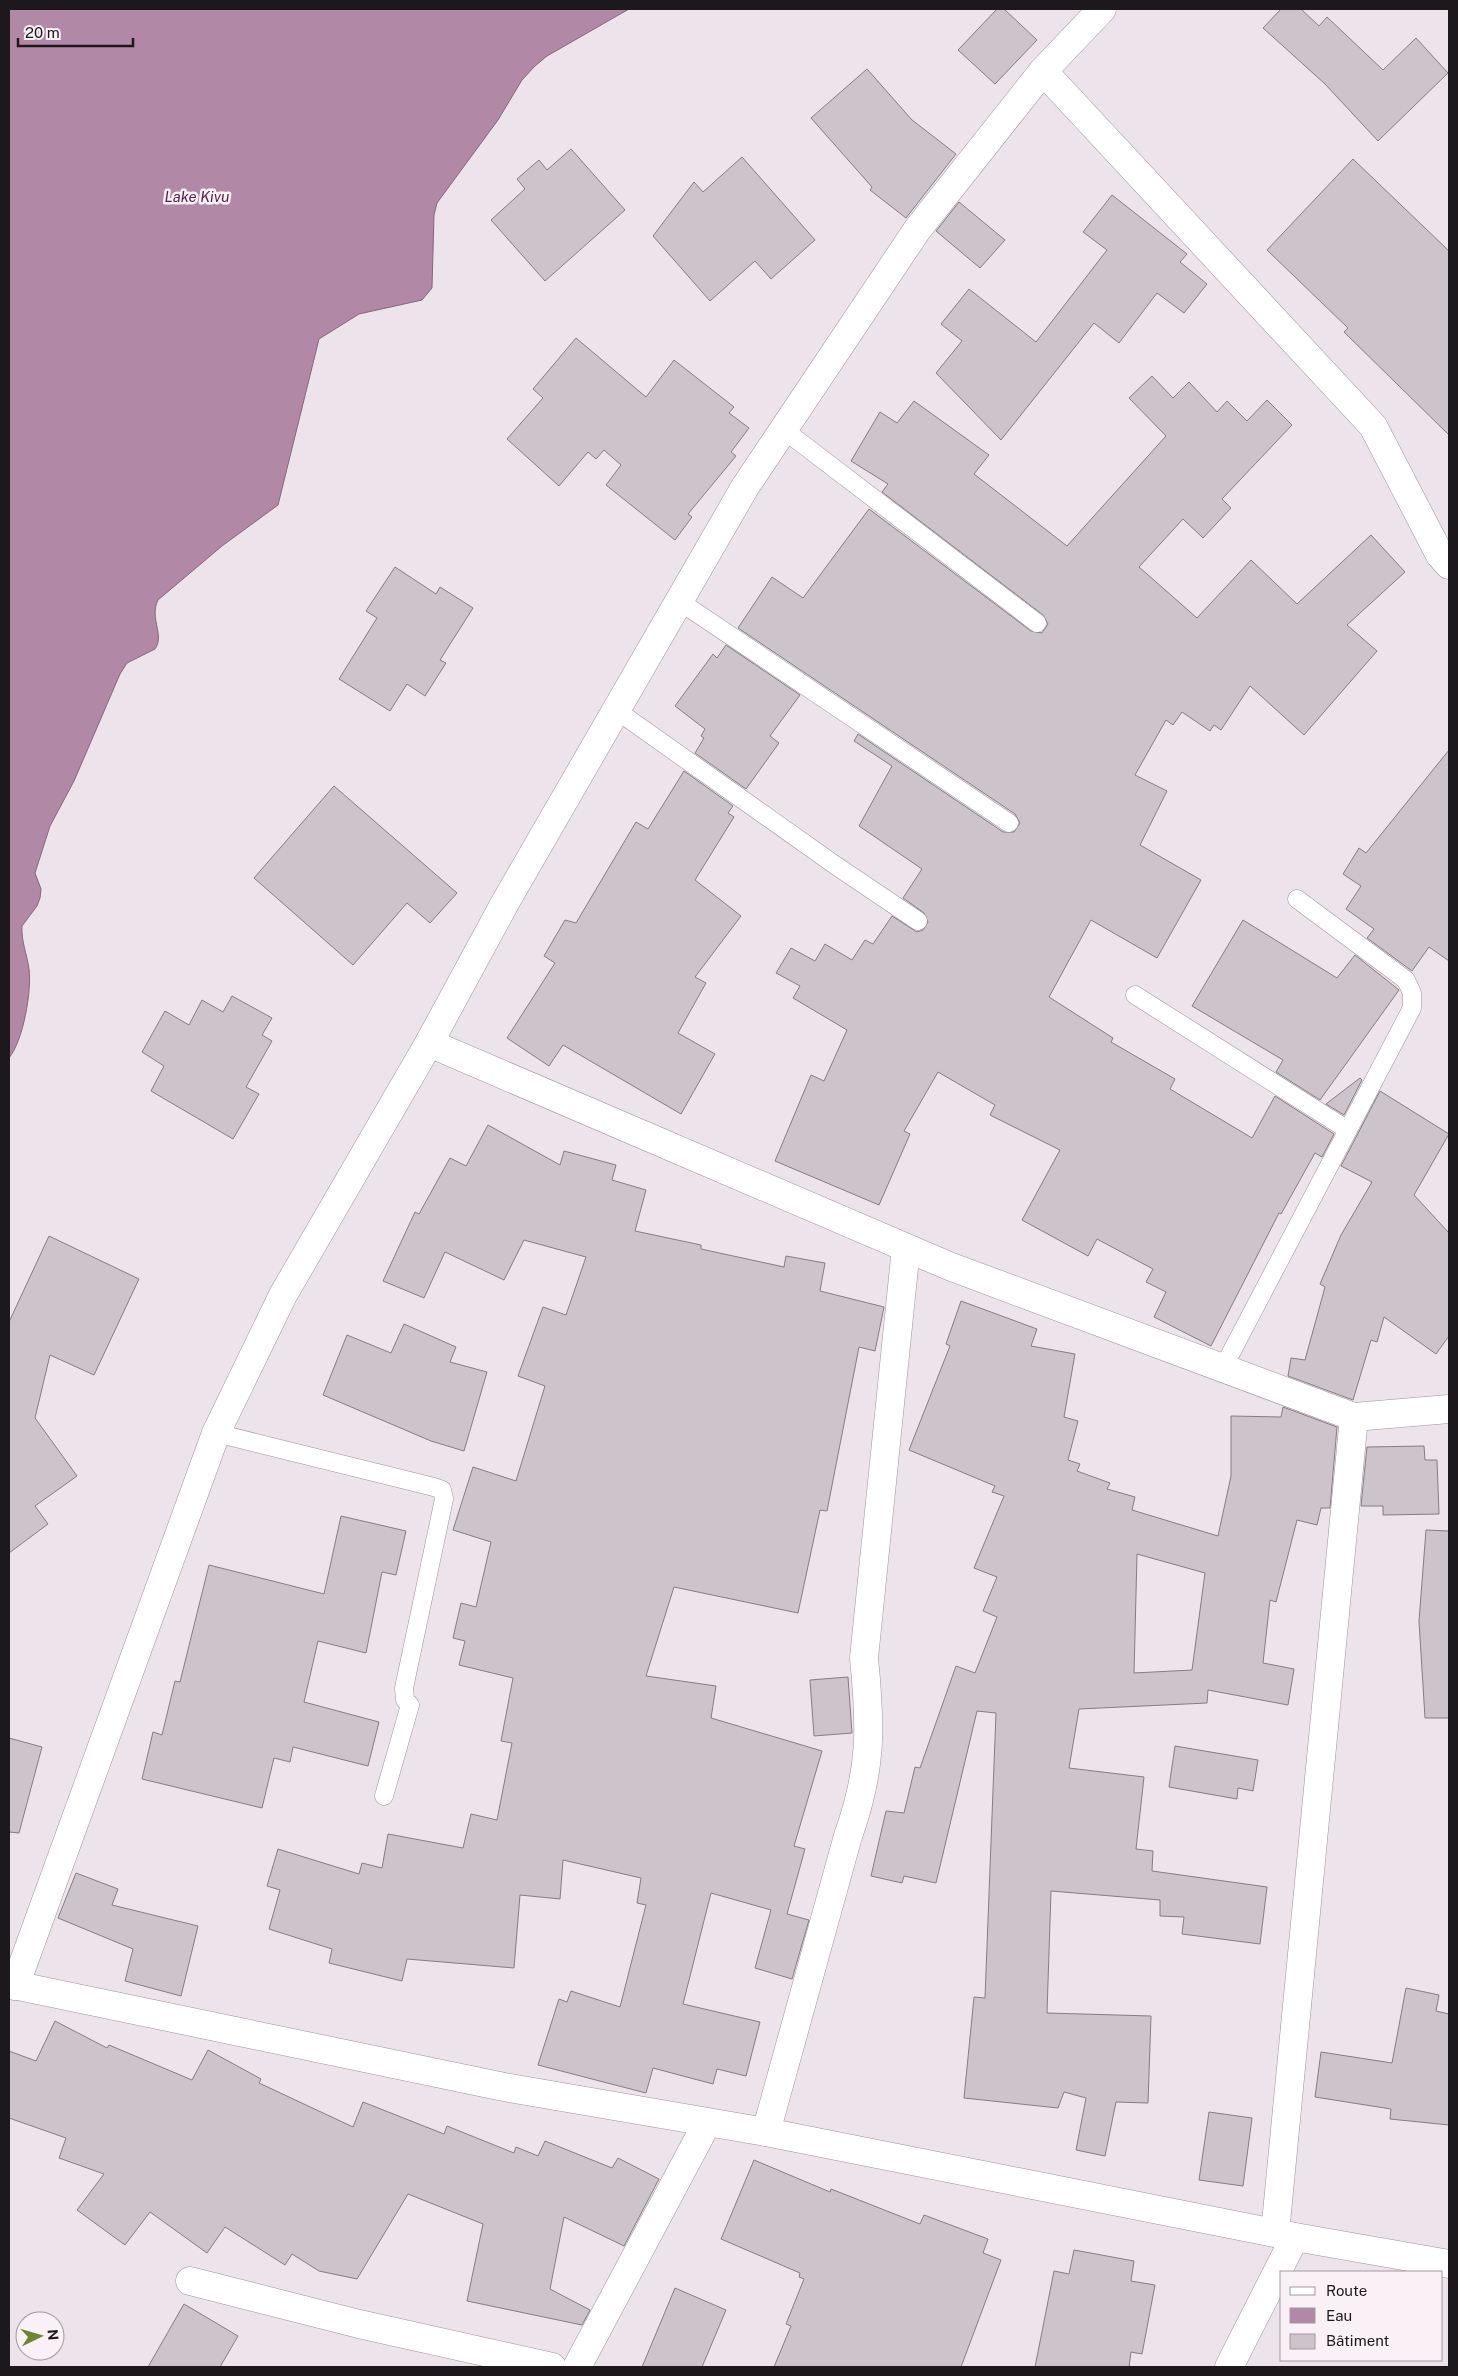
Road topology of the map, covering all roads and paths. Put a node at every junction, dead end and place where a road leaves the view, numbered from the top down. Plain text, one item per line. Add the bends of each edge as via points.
1 (1102, 9) edge
2 (1044, 71) junction
3 (784, 430) junction
4 (1449, 564) edge
5 (679, 601) junction
6 (1037, 623) dead end
7 (616, 710) junction
8 (1009, 823) dead end
9 (1297, 899) dead end
10 (918, 921) dead end
11 (1135, 995) dead end
12 (429, 1043) junction
13 (1348, 1130) junction
14 (906, 1248) junction
15 (1223, 1368) junction
16 (1449, 1409) edge
17 (1354, 1417) junction
18 (216, 1433) junction
19 (384, 1796) dead end
20 (12, 1985) edge
21 (707, 2123) junction
22 (766, 2132) junction
23 (1285, 2235) junction
24 (1449, 2264) edge
25 (190, 2281) dead end
26 (552, 2367) edge
27 (577, 2367) edge
28 (1229, 2367) edge

1 - 2 street
2 - 3 street via 917,230
2 - 4 street via 1373,426 1440,555
3 - 5 street via 745,486
3 - 6 lane
5 - 7 street
5 - 8 lane
7 - 10 lane
7 - 12 street
9 - 13 lane via 1406,980 1412,992 1412,1008
11 - 13 lane
12 - 14 street
12 - 18 street via 282,1295
13 - 15 lane
14 - 15 street
14 - 22 street via 864,1658 870,1710 868,1760 860,1801
15 - 17 street
16 - 17 street
17 - 23 street
18 - 19 lane via 442,1490 444,1499 404,1688 405,1700 410,1706
18 - 20 street
20 - 21 street via 504,2087
21 - 22 street
21 - 27 street
22 - 23 street
23 - 24 street
23 - 28 street
25 - 26 street via 359,2324

